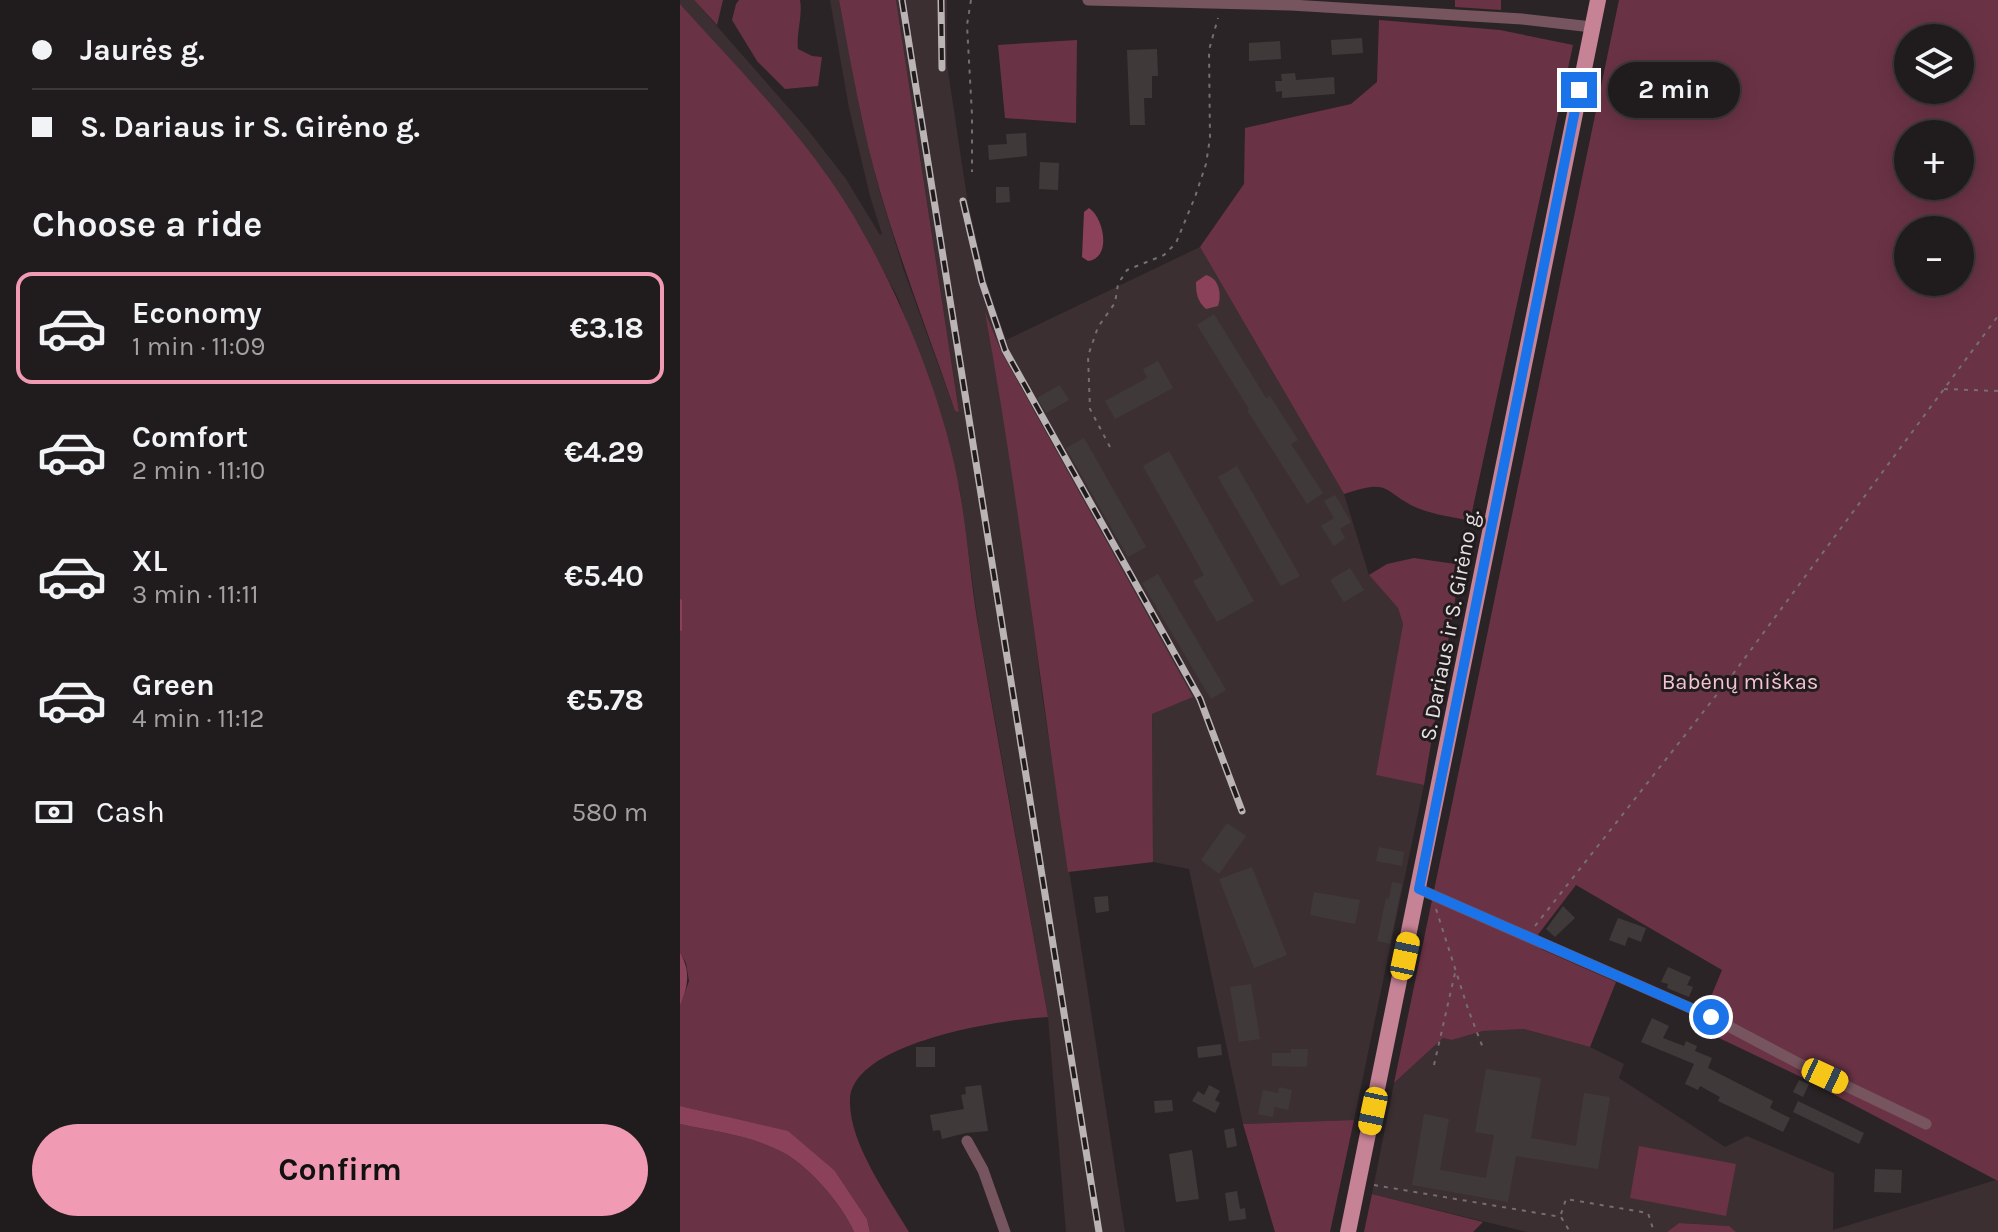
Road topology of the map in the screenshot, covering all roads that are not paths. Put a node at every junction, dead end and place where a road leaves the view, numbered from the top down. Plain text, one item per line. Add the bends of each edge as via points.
1 (1088, 0) edge
2 (1598, 0) edge
3 (1592, 27) junction
4 (1424, 891) junction
5 (1926, 1124) dead end
6 (967, 1141) dead end
7 (1005, 1232) edge
8 (1348, 1232) edge

1 - 3 street via 1291,5
2 - 3 main road, S. Dariaus ir S. Girėno g.
3 - 4 main road, S. Dariaus ir S. Girėno g.
4 - 5 street via 1711,1017
4 - 8 main road, S. Dariaus ir S. Girėno g.
6 - 7 street

